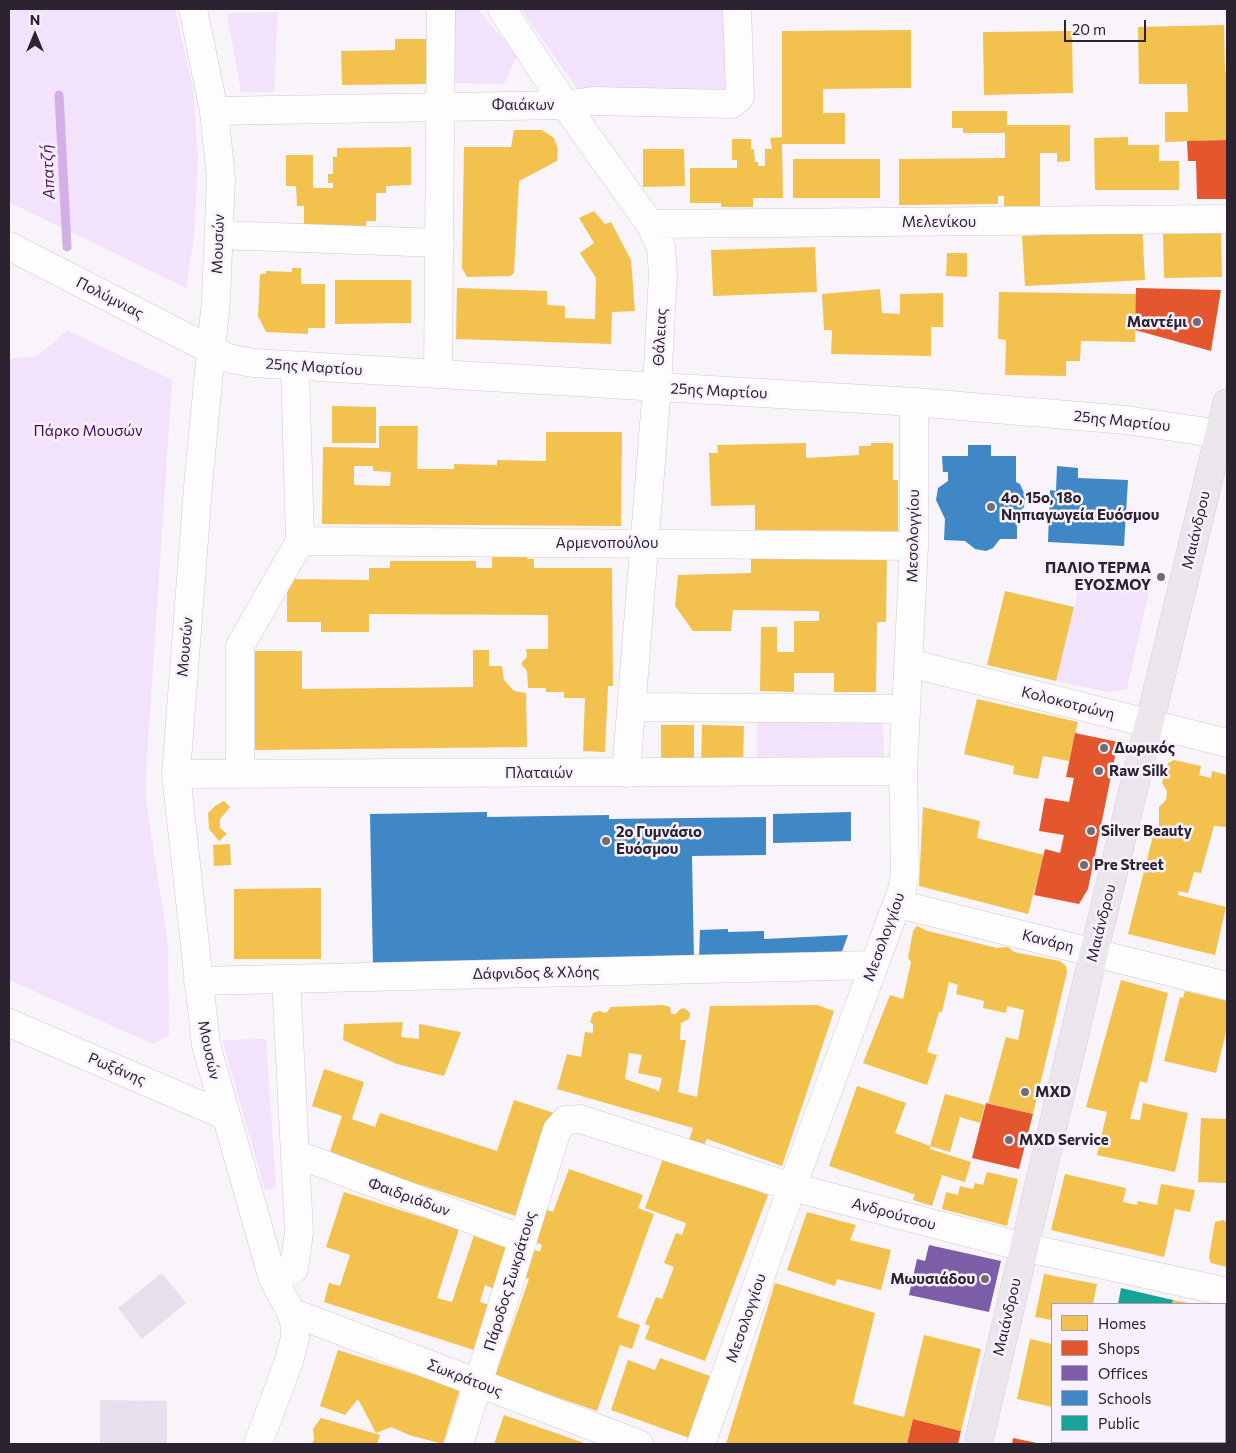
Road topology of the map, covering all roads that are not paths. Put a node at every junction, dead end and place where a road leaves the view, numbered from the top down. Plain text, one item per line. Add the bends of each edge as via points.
1 (194, 9) edge
2 (441, 9) edge
3 (502, 9) edge
4 (736, 9) edge
5 (565, 105) junction
6 (440, 106) junction
7 (214, 111) junction
8 (1227, 220) edge
9 (650, 224) junction
10 (219, 235) junction
11 (440, 243) junction
12 (9, 246) edge
13 (211, 350) junction
14 (295, 366) junction
15 (438, 374) junction
16 (657, 387) junction
17 (914, 402) junction
18 (1227, 403) edge
19 (1223, 434) edge
20 (300, 541) junction
21 (645, 544) junction
22 (914, 546) junction
23 (909, 663) junction
24 (632, 707) junction
25 (906, 710) junction
26 (1150, 724) junction
27 (1227, 742) edge
28 (903, 771) junction
29 (626, 773) junction
30 (176, 774) junction
31 (240, 774) junction
32 (898, 904) junction
33 (1094, 952) junction
34 (874, 965) junction
35 (286, 979) junction
36 (198, 981) junction
37 (1227, 986) edge
38 (9, 1022) edge
39 (226, 1116) junction
40 (566, 1120) joint
41 (296, 1154) junction
42 (792, 1187) junction
43 (523, 1239) junction
44 (1023, 1247) junction
45 (273, 1278) junction
46 (1227, 1292) edge
47 (291, 1312) junction
48 (478, 1382) junction
49 (258, 1444) edge
50 (459, 1444) edge
51 (639, 1444) edge
52 (701, 1444) edge
53 (978, 1444) edge

1 - 7 street, Μουσών
2 - 6 street
3 - 5 street, Θάλειας
4 - 5 street, Φαιάκων via 740,97 732,104 593,101
5 - 6 street, Φαιάκων
5 - 9 street, Θάλειας
6 - 7 street, Φαιάκων
6 - 11 street
7 - 10 street, Μουσών via 221,178
8 - 9 street, Μελενίκου
9 - 16 street, Θάλειας via 661,247 663,264
10 - 11 street
10 - 13 street, Μουσών
11 - 15 street
12 - 13 street, Πολύμνιας
13 - 14 street, 25ης Μαρτίου via 242,361
13 - 30 street, Μουσών
14 - 15 street, 25ης Μαρτίου
14 - 20 street
15 - 16 street, 25ης Μαρτίου
16 - 17 street, 25ης Μαρτίου
16 - 21 street, Θάλειας
17 - 19 street, 25ης Μαρτίου via 1117,419
17 - 22 street, Μεσολογγίου
18 - 19 main road, Μαιάνδρου
19 - 26 main road, Μαιάνδρου
20 - 21 street, Αρμενοπούλου
20 - 31 street via 240,646
21 - 22 street, Αρμενοπούλου
21 - 24 street, Θάλειας
22 - 23 street, Μεσολογγίου
23 - 25 street, Μεσολογγίου
23 - 26 street, Κολοκοτρώνη
24 - 25 street
24 - 29 street, Θάλειας
25 - 28 street, Μεσολογγίου
26 - 27 street, Κολοκοτρώνη
26 - 33 main road, Μαιάνδρου
28 - 29 street, Πλαταιών
28 - 32 street, Μεσολογγίου via 905,873
29 - 31 street, Πλαταιών
30 - 31 street, Πλαταιών
30 - 36 street, Μουσών
32 - 33 street, Κανάρη
32 - 34 street, Μεσολογγίου
33 - 37 street, Κανάρη
33 - 44 main road, Μαιάνδρου
34 - 35 street, Δάφνιδος & Χλόης
34 - 42 street, Μεσολογγίου
35 - 36 street, Δάφνιδος & Χλόης
35 - 41 street
36 - 39 street, Μουσών via 206,1046
38 - 39 street, Ρωξάνης
39 - 45 street, Μουσών
40 - 42 street, Ανδρούτσου via 580,1119
40 - 43 street, Πάροδος Σωκράτους via 557,1130
41 - 43 street, Φαιδριάδων
41 - 45 street via 300,1232 296,1265 292,1272
42 - 44 street, Ανδρούτσου
42 - 52 street, Μεσολογγίου
43 - 48 street, Πάροδος Σωκράτους
44 - 46 street, Ανδρούτσου
44 - 53 main road, Μαιάνδρου
45 - 47 street, Μουσών
47 - 48 street, Σωκράτους
47 - 49 street, Μουσών via 295,1326 293,1347
48 - 50 street, Πάροδος Σωκράτους
48 - 51 street, Σωκράτους

